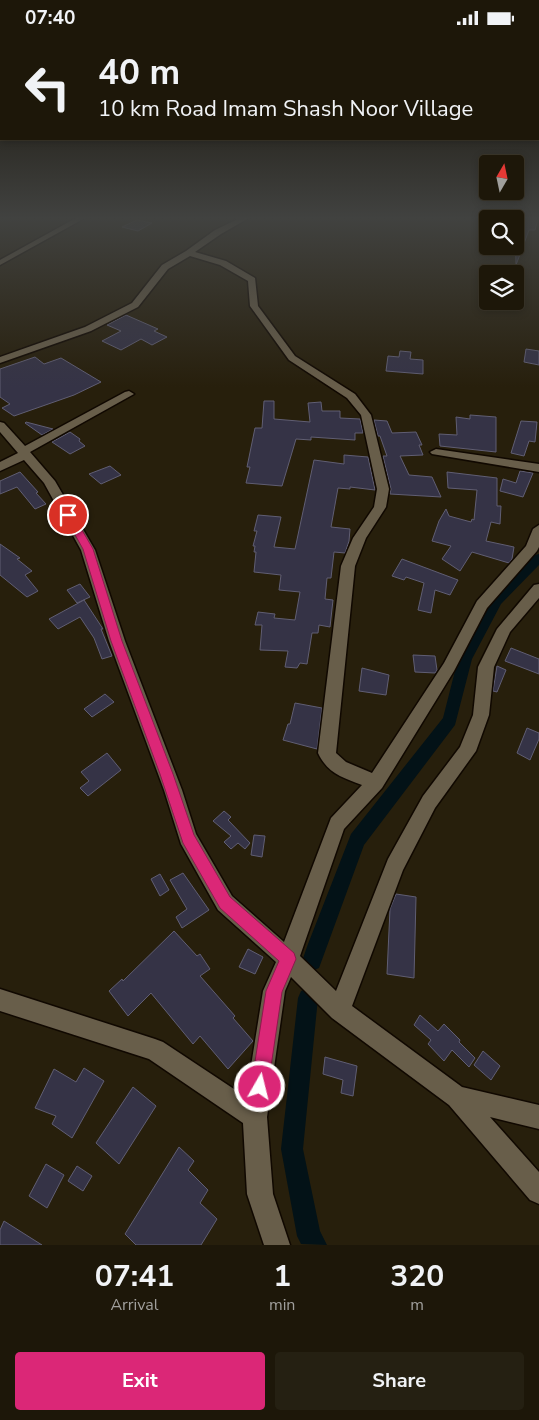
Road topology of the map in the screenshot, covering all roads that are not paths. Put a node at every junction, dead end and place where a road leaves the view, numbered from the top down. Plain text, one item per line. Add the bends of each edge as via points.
1 (159, 274) edge
2 (243, 274) edge
3 (0, 360) edge
4 (129, 394) dead end
5 (0, 425) edge
6 (25, 452) junction
7 (436, 452) dead end
8 (0, 467) edge
9 (539, 468) edge
10 (539, 529) edge
11 (539, 589) edge
12 (376, 782) junction
13 (288, 959) junction
14 (0, 1000) edge
15 (340, 1010) junction
16 (457, 1097) junction
17 (255, 1117) junction
18 (539, 1117) edge
19 (539, 1191) edge
20 (277, 1245) edge

1 - 3 street via 135,305 88,329
2 - 12 street via 252,280 254,306 292,357 351,395 366,415 383,489 380,507 360,538 348,566 327,753 335,765
4 - 6 street
5 - 6 street
6 - 8 street
6 - 13 street via 49,481 88,549 116,641 188,838 225,903
7 - 9 street
10 - 12 street via 532,548 482,605 449,667
11 - 15 street via 504,629 486,667 481,715 467,751 429,802 395,866
12 - 13 street via 337,825
13 - 15 street
13 - 17 street via 274,991
14 - 17 street via 155,1050
15 - 16 street
16 - 18 street
16 - 19 street
17 - 20 street via 260,1194

